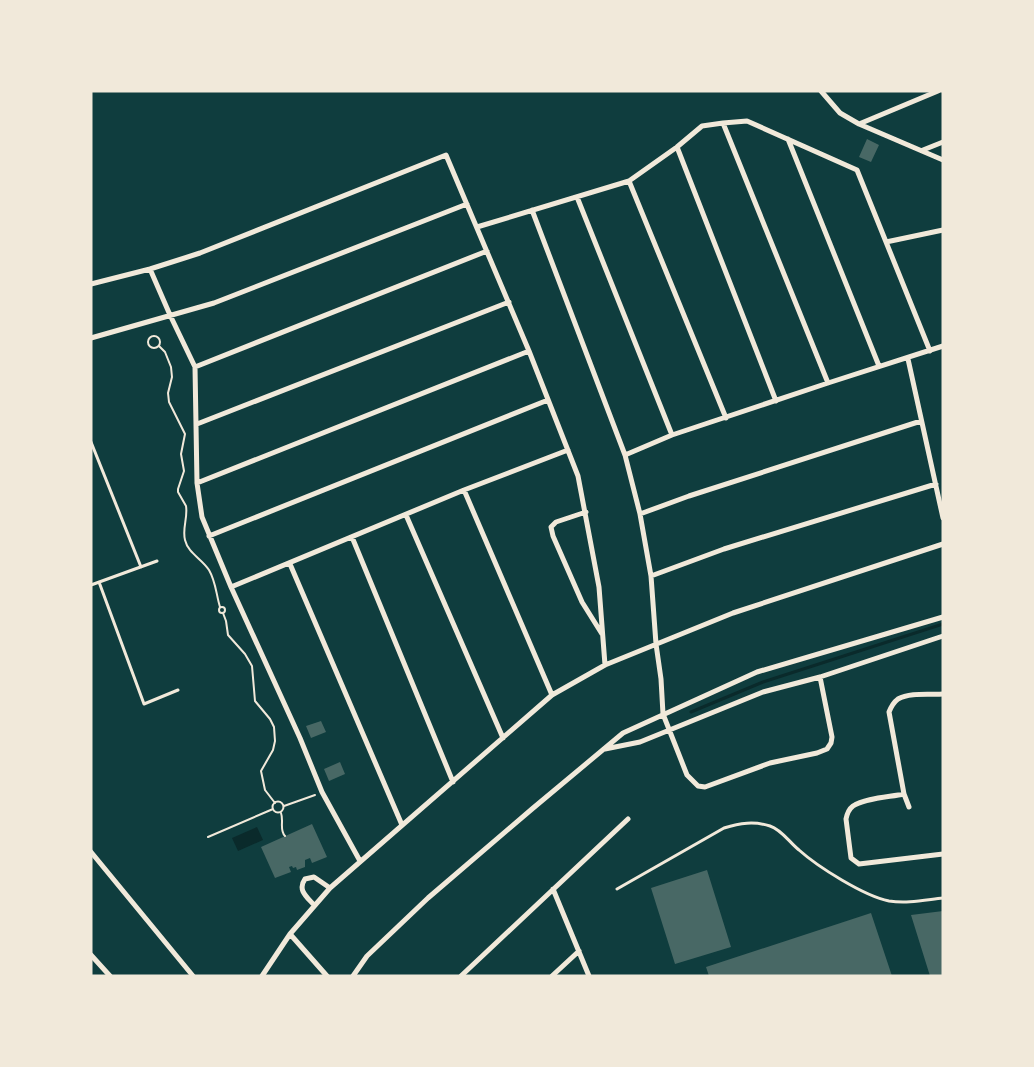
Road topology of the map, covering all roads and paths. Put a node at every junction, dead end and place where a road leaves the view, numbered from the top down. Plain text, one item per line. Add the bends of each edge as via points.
1 (822, 91) edge
2 (938, 91) edge
3 (723, 123) junction
4 (859, 124) junction
5 (788, 139) junction
6 (943, 142) edge
7 (677, 147) junction
8 (922, 150) junction
9 (943, 160) edge
10 (629, 181) junction
11 (577, 197) junction
12 (467, 204) junction
13 (532, 210) junction
14 (477, 228) junction
15 (943, 230) edge
16 (886, 242) junction
17 (487, 252) junction
18 (150, 269) junction
19 (91, 284) edge
20 (509, 302) junction
21 (170, 315) junction
22 (91, 338) edge
23 (158, 346) junction
24 (943, 346) edge
25 (529, 351) junction
26 (930, 351) junction
27 (908, 359) junction
28 (879, 366) junction
29 (195, 367) junction
30 (828, 383) junction
31 (548, 400) junction
32 (776, 401) junction
33 (726, 418) junction
34 (921, 421) junction
35 (196, 424) junction
36 (672, 435) junction
37 (91, 442) edge
38 (568, 450) junction
39 (625, 455) junction
40 (197, 483) junction
41 (936, 484) junction
42 (464, 490) junction
43 (941, 500) edge
44 (586, 512) junction
45 (640, 514) junction
46 (406, 515) junction
47 (943, 518) edge
48 (209, 536) junction
49 (352, 537) junction
50 (943, 544) edge
51 (157, 561) dead end
52 (290, 564) junction
53 (141, 567) junction
54 (651, 576) junction
55 (99, 582) junction
56 (91, 585) edge
57 (231, 588) junction
58 (943, 617) edge
59 (602, 635) junction
60 (943, 636) edge
61 (656, 644) junction
62 (605, 665) junction
63 (820, 677) junction
64 (178, 690) dead end
65 (943, 694) edge
66 (552, 695) junction
67 (663, 714) junction
68 (669, 730) junction
69 (503, 738) junction
70 (602, 750) junction
71 (453, 782) junction
72 (322, 792) junction
73 (904, 794) junction
74 (275, 804) junction
75 (284, 806) junction
76 (909, 807) dead end
77 (273, 809) junction
78 (281, 812) junction
79 (628, 820) dead end
80 (402, 825) junction
81 (284, 836) dead end
82 (208, 837) dead end
83 (91, 852) edge
84 (943, 854) edge
85 (360, 861) junction
86 (330, 888) junction
87 (553, 889) junction
88 (617, 889) dead end
89 (943, 898) edge
90 (314, 905) junction
91 (290, 934) junction
92 (579, 951) junction
93 (91, 955) edge
94 (354, 975) edge
95 (110, 976) edge
96 (192, 976) edge
97 (262, 976) edge
98 (327, 976) edge
99 (460, 976) edge
100 (552, 976) edge
101 (589, 976) edge

1 - 4 street via 840,113
2 - 4 street
3 - 5 street via 747,121
3 - 7 street via 702,126
3 - 30 street
4 - 8 street
5 - 16 street via 857,170
5 - 28 street
6 - 8 street
7 - 10 street
7 - 32 street
8 - 9 street
10 - 11 street
10 - 33 street
11 - 13 street
11 - 36 street
12 - 14 street
12 - 18 street via 446,155 200,253
12 - 21 street via 214,303
13 - 14 street
13 - 39 street
14 - 17 street
15 - 16 street
16 - 26 street
17 - 20 street
17 - 29 street
18 - 19 street
18 - 21 street
20 - 25 street
20 - 35 street
21 - 22 street
21 - 29 street
23 - 23 path via 158,337 150,338 150,346
23 - 74 path via 165,352 171,367 169,402 185,434 181,454 184,471 178,492 186,506 185,539 212,576 220,607 225,609 228,635 252,666 255,701 274,727 273,750 261,771 265,790
24 - 26 street
25 - 31 street
25 - 40 street
26 - 27 street
27 - 28 street
27 - 34 street
28 - 30 street
29 - 35 street
30 - 32 street
31 - 38 street
31 - 48 street
32 - 33 street
33 - 36 street
34 - 41 street
34 - 45 street
35 - 40 street
36 - 39 street
37 - 53 lane
38 - 42 street
38 - 44 street
39 - 45 street
40 - 48 street via 202,517
41 - 43 street
41 - 54 street via 724,549
42 - 46 street
42 - 66 street
43 - 47 street
44 - 59 street via 599,587
44 - 59 street via 556,522 552,527 553,536 582,602
45 - 54 street
46 - 49 street
46 - 69 street
48 - 57 street
49 - 52 street
49 - 71 street
50 - 61 street via 733,613
51 - 53 lane
52 - 57 street
52 - 80 street
53 - 55 lane
54 - 61 street
55 - 56 lane
55 - 64 lane via 144,704
57 - 72 street
58 - 67 street via 757,672
59 - 62 street
60 - 63 street
61 - 62 street
61 - 67 street
62 - 66 street
63 - 68 street via 763,692
63 - 68 street via 832,737 827,749 817,753 770,763 705,787 698,786 687,775
65 - 73 street via 898,699 889,712
66 - 69 street
67 - 68 street
67 - 70 street via 623,732
68 - 70 street via 640,742
69 - 71 street
70 - 94 street via 428,898 367,956
71 - 80 street
72 - 75 path
72 - 85 street
73 - 76 street
73 - 84 street via 852,806 846,819 851,858 859,864
74 - 75 path via 280,802
74 - 77 path
75 - 78 path
77 - 78 path
77 - 82 path
78 - 81 path
79 - 87 street
80 - 85 street
83 - 96 street
85 - 86 street
86 - 90 street
86 - 90 street via 314,877 305,879 302,892
87 - 92 street
87 - 99 street
88 - 89 lane via 724,828 753,823 782,832 812,861 874,896 901,902
90 - 91 street
91 - 97 street
91 - 98 street
92 - 100 street
92 - 101 street
93 - 95 street

